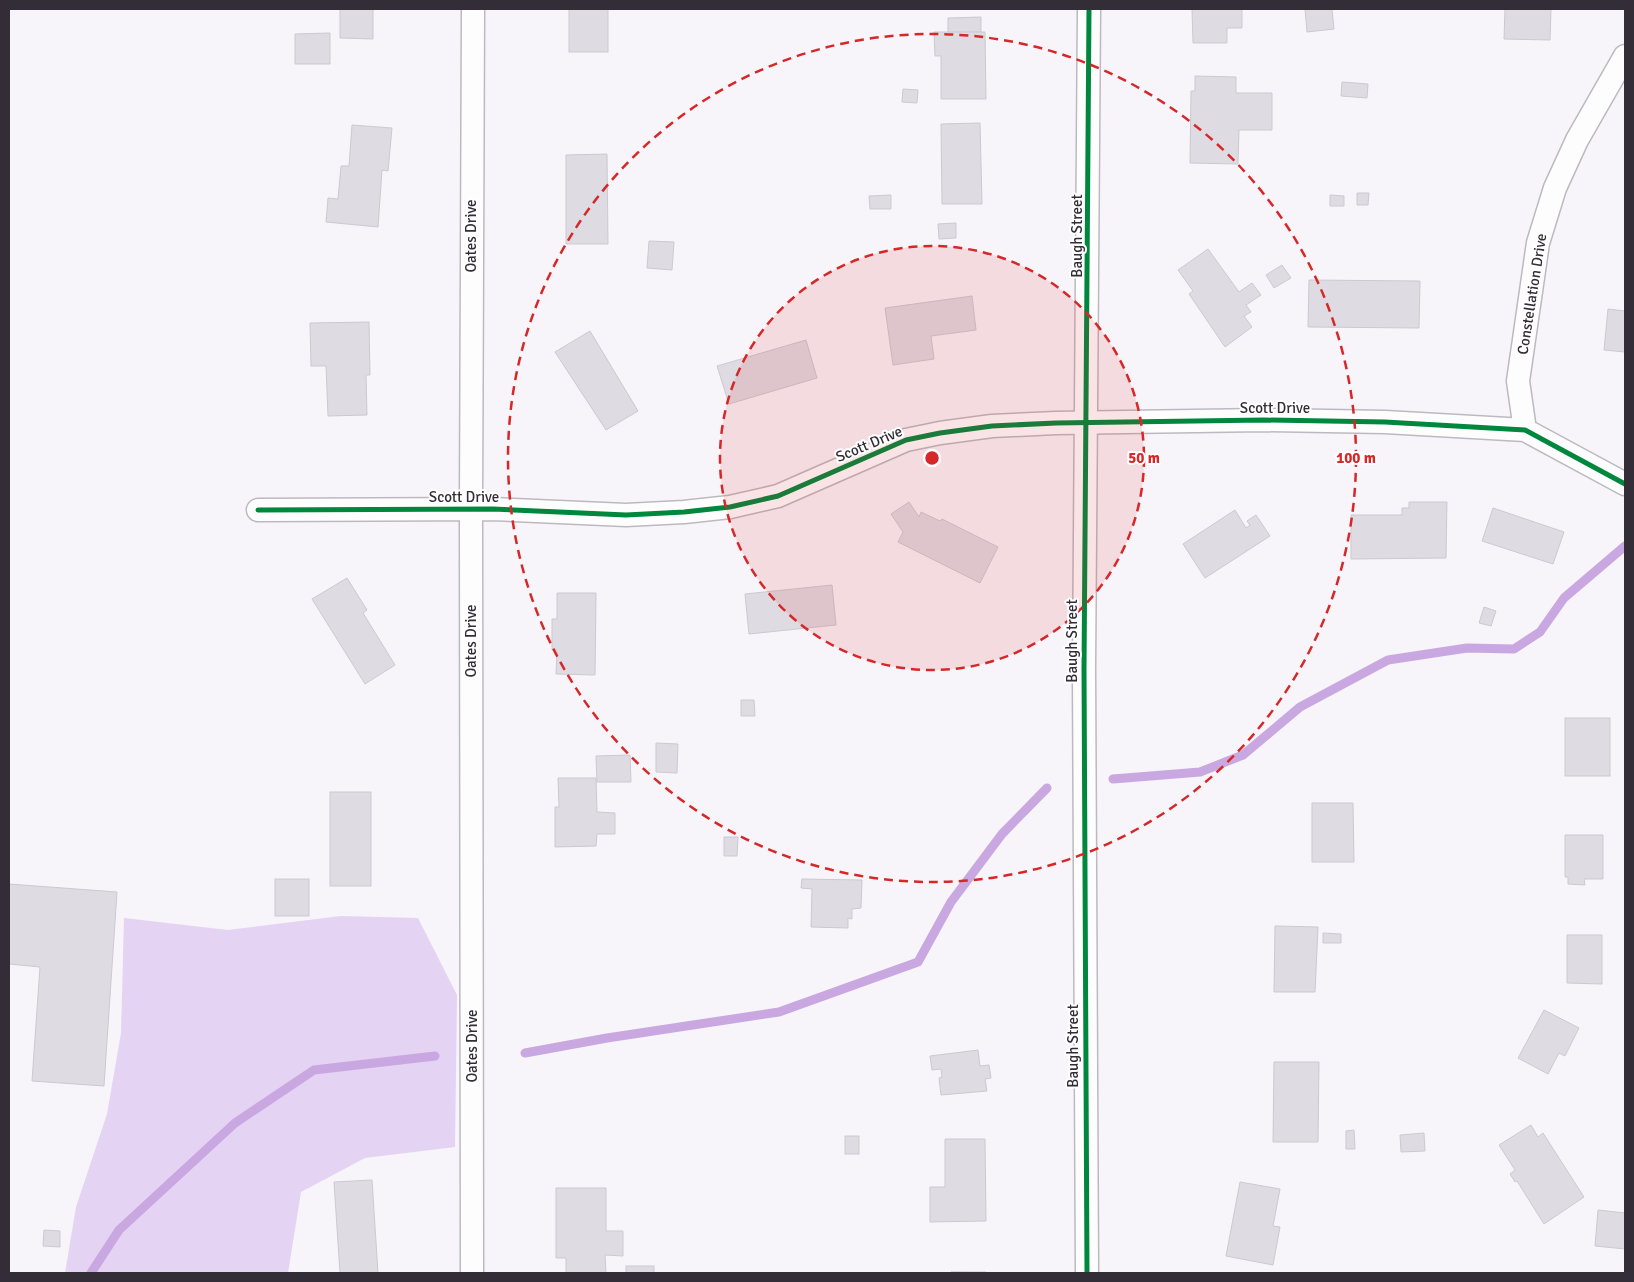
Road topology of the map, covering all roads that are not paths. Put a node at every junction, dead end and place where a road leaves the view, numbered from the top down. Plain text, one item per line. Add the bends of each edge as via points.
1 (473, 9) edge
2 (1089, 9) edge
3 (1625, 56) edge
4 (1087, 423) junction
5 (1525, 430) junction
6 (1625, 484) edge
7 (471, 509) junction
8 (258, 510) dead end
9 (472, 1273) edge
10 (1087, 1273) edge

1 - 7 street, Oates Drive
2 - 4 street, Baugh Street
3 - 5 street, Constellation Drive via 1577,140 1555,188 1538,243 1518,381
4 - 5 street, Scott Drive via 1264,420 1385,422
4 - 7 street, Scott Drive via 992,426 914,438 778,496 730,507 626,515
4 - 10 street, Baugh Street via 1084,809
5 - 6 street
7 - 8 street, Scott Drive
7 - 9 street, Oates Drive

